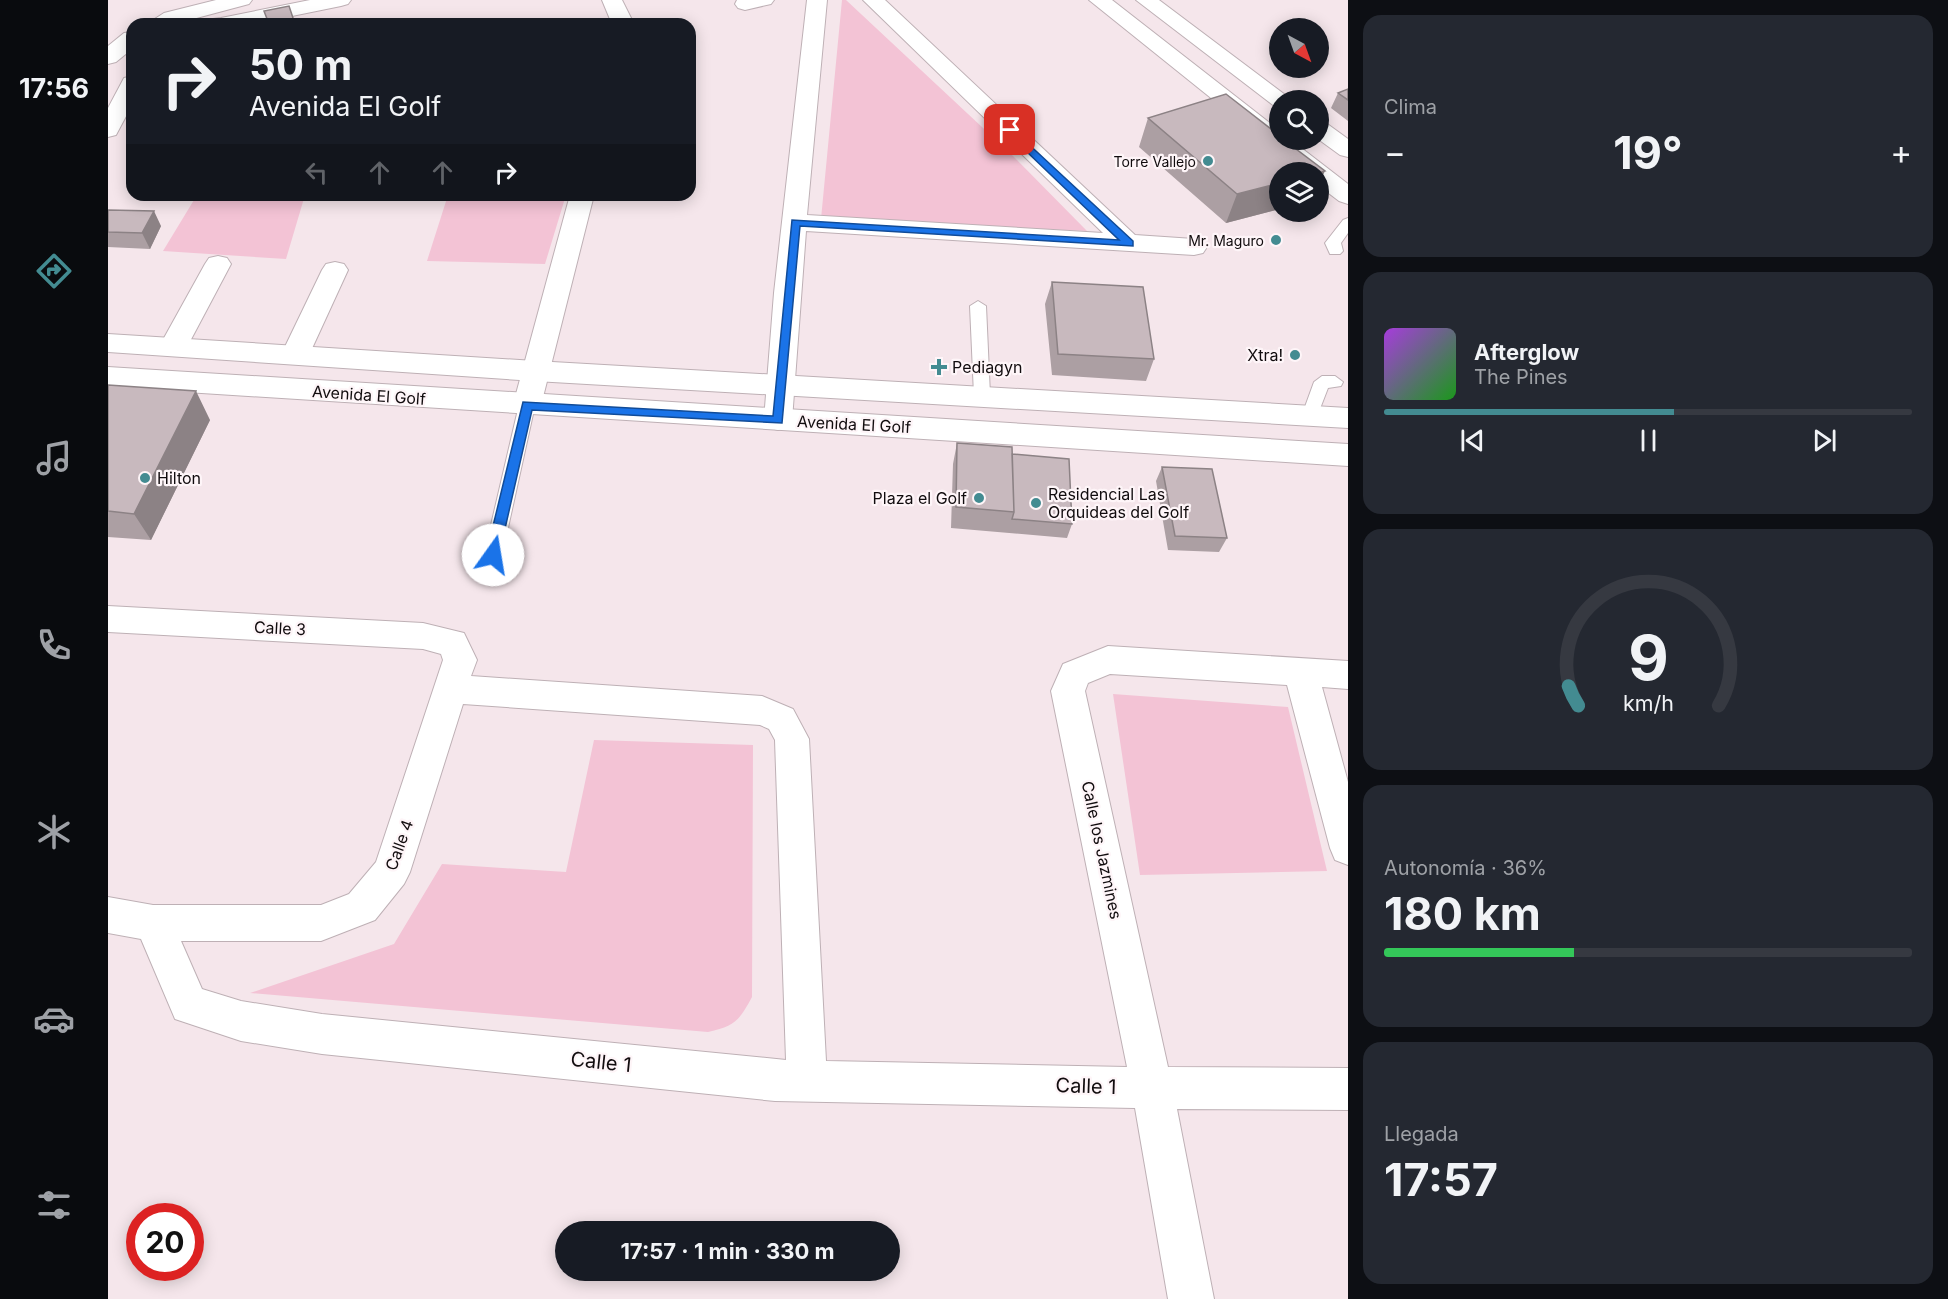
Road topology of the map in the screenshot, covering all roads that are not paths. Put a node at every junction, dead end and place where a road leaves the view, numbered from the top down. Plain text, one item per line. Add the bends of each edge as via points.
1 (242, 0) edge
2 (341, 0) edge
3 (612, 0) edge
4 (817, 0) edge
5 (873, 0) edge
6 (1099, 0) edge
7 (1146, 0) edge
8 (169, 18) edge
9 (251, 18) edge
10 (620, 18) edge
11 (126, 43) edge
12 (108, 57) edge
13 (1269, 91) edge
14 (126, 95) edge
15 (108, 130) edge
16 (1329, 136) edge
17 (1348, 150) edge
18 (1347, 194) edge
19 (580, 201) edge
20 (795, 222) junction
21 (1348, 223) edge
22 (1129, 244) junction
23 (1194, 247) dead end
24 (1335, 251) dead end
25 (218, 264) dead end
26 (335, 270) dead end
27 (978, 306) dead end
28 (108, 343) edge
29 (173, 347) junction
30 (295, 355) junction
31 (535, 371) junction
32 (108, 377) edge
33 (1335, 382) dead end
34 (779, 384) junction
35 (982, 395) junction
36 (1015, 397) junction
37 (527, 405) junction
38 (1310, 416) junction
39 (1348, 418) edge
40 (778, 420) junction
41 (1018, 434) junction
42 (1348, 455) edge
43 (493, 555) dead end
44 (108, 619) edge
45 (452, 643) joint
46 (1300, 670) junction
47 (1348, 675) edge
48 (452, 689) junction
49 (1348, 848) edge
50 (108, 915) edge
51 (153, 923) junction
52 (807, 1080) junction
53 (1152, 1088) junction
54 (1348, 1089) edge
55 (1191, 1299) edge

1 - 8 street
2 - 9 street
3 - 10 street
4 - 20 street
5 - 22 street
6 - 18 street
7 - 13 street
11 - 12 street
14 - 15 street
16 - 17 street
19 - 31 street
20 - 22 street
20 - 34 street
21 - 24 lane via 1333,243
22 - 23 street
25 - 29 street
26 - 30 street
27 - 35 lane
28 - 29 street
29 - 30 street
30 - 31 street
31 - 34 street
31 - 37 street
32 - 37 street, Avenida El Golf
33 - 38 lane via 1322,382
34 - 35 street
34 - 40 street
35 - 36 street
36 - 38 street
36 - 41 street
37 - 40 street, Avenida El Golf
37 - 43 lane
38 - 39 street
40 - 41 street, Avenida El Golf
41 - 42 street, Avenida El Golf
44 - 45 street, Calle 3 via 423,636
45 - 48 street, Calle 4 via 460,660
46 - 47 street, Calle los Jazmines
46 - 49 street
46 - 53 street, Calle los Jazmines via 1108,660 1075,674 1068,691
48 - 51 street, Calle 4 via 391,872 362,907 321,923
48 - 52 street via 762,711 781,719 792,739
50 - 51 street
51 - 52 street, Calle 1 via 189,1005 241,1021 322,1034 775,1080
52 - 53 street, Calle 1
53 - 54 street, Calle 1
53 - 55 street, Calle los Jazmines

